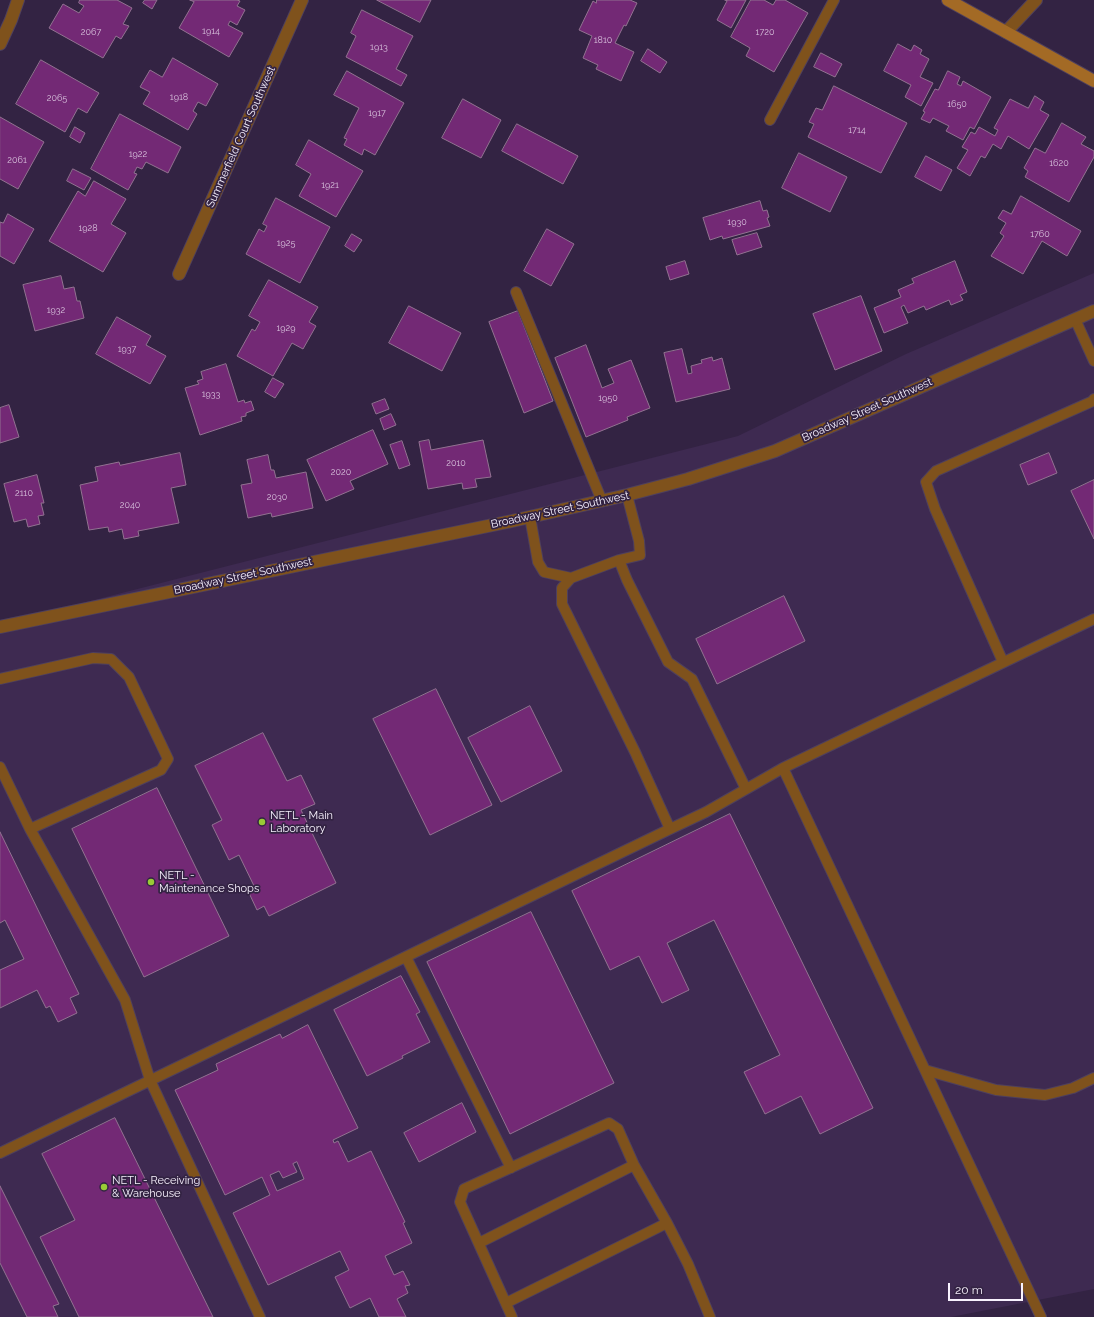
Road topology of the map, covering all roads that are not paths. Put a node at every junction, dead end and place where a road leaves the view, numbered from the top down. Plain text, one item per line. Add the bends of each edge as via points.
1 (18, 0) edge
2 (302, 0) edge
3 (834, 0) edge
4 (948, 0) edge
5 (1036, 0) edge
6 (1006, 32) junction
7 (0, 44) edge
8 (1094, 81) edge
9 (770, 120) dead end
10 (179, 274) dead end
11 (516, 292) dead end
12 (1094, 311) edge
13 (1075, 319) junction
14 (1094, 361) edge
15 (1094, 399) edge
16 (627, 495) junction
17 (602, 501) junction
18 (530, 517) junction
19 (619, 560) junction
20 (571, 578) junction
21 (1094, 619) edge
22 (0, 627) edge
23 (1003, 662) junction
24 (0, 679) edge
25 (0, 766) edge
26 (783, 768) junction
27 (746, 789) junction
28 (30, 829) junction
29 (670, 829) junction
30 (406, 957) junction
31 (925, 1070) junction
32 (1094, 1078) edge
33 (150, 1080) junction
34 (0, 1153) edge
35 (634, 1165) junction
36 (511, 1168) junction
37 (667, 1223) junction
38 (479, 1243) junction
39 (506, 1303) junction
40 (260, 1317) edge
41 (512, 1317) edge
42 (710, 1317) edge
43 (1042, 1317) edge

1 - 7 street
2 - 10 street, Summerfield Court Southwest
3 - 9 lane
4 - 6 main road
5 - 6 street
6 - 8 main road
11 - 17 lane
12 - 13 street, Broadway Street Southwest
13 - 14 lane
13 - 16 street, Broadway Street Southwest via 775,451 688,479
15 - 23 lane via 936,471 926,482 935,509
16 - 17 street, Broadway Street Southwest
16 - 19 lane via 640,555
17 - 18 street, Broadway Street Southwest
18 - 20 lane via 538,562 544,572
18 - 22 street, Broadway Street Southwest
19 - 20 lane
19 - 27 lane via 626,580 668,662 692,679
20 - 29 lane via 562,588 562,604
21 - 23 lane
23 - 26 lane
24 - 28 lane via 93,658 110,659 129,677 168,759 161,770
25 - 28 lane
26 - 27 lane
26 - 31 lane
27 - 29 lane
28 - 33 lane via 125,1000
29 - 30 lane
30 - 33 lane
30 - 36 lane
31 - 32 lane via 996,1090 1045,1095 1072,1088
31 - 43 lane
33 - 34 lane
33 - 40 lane
35 - 36 lane via 618,1129 609,1123
35 - 37 lane
35 - 38 lane
36 - 38 lane via 464,1189 460,1202
37 - 39 lane
37 - 42 lane via 688,1264
38 - 39 lane
39 - 41 lane

